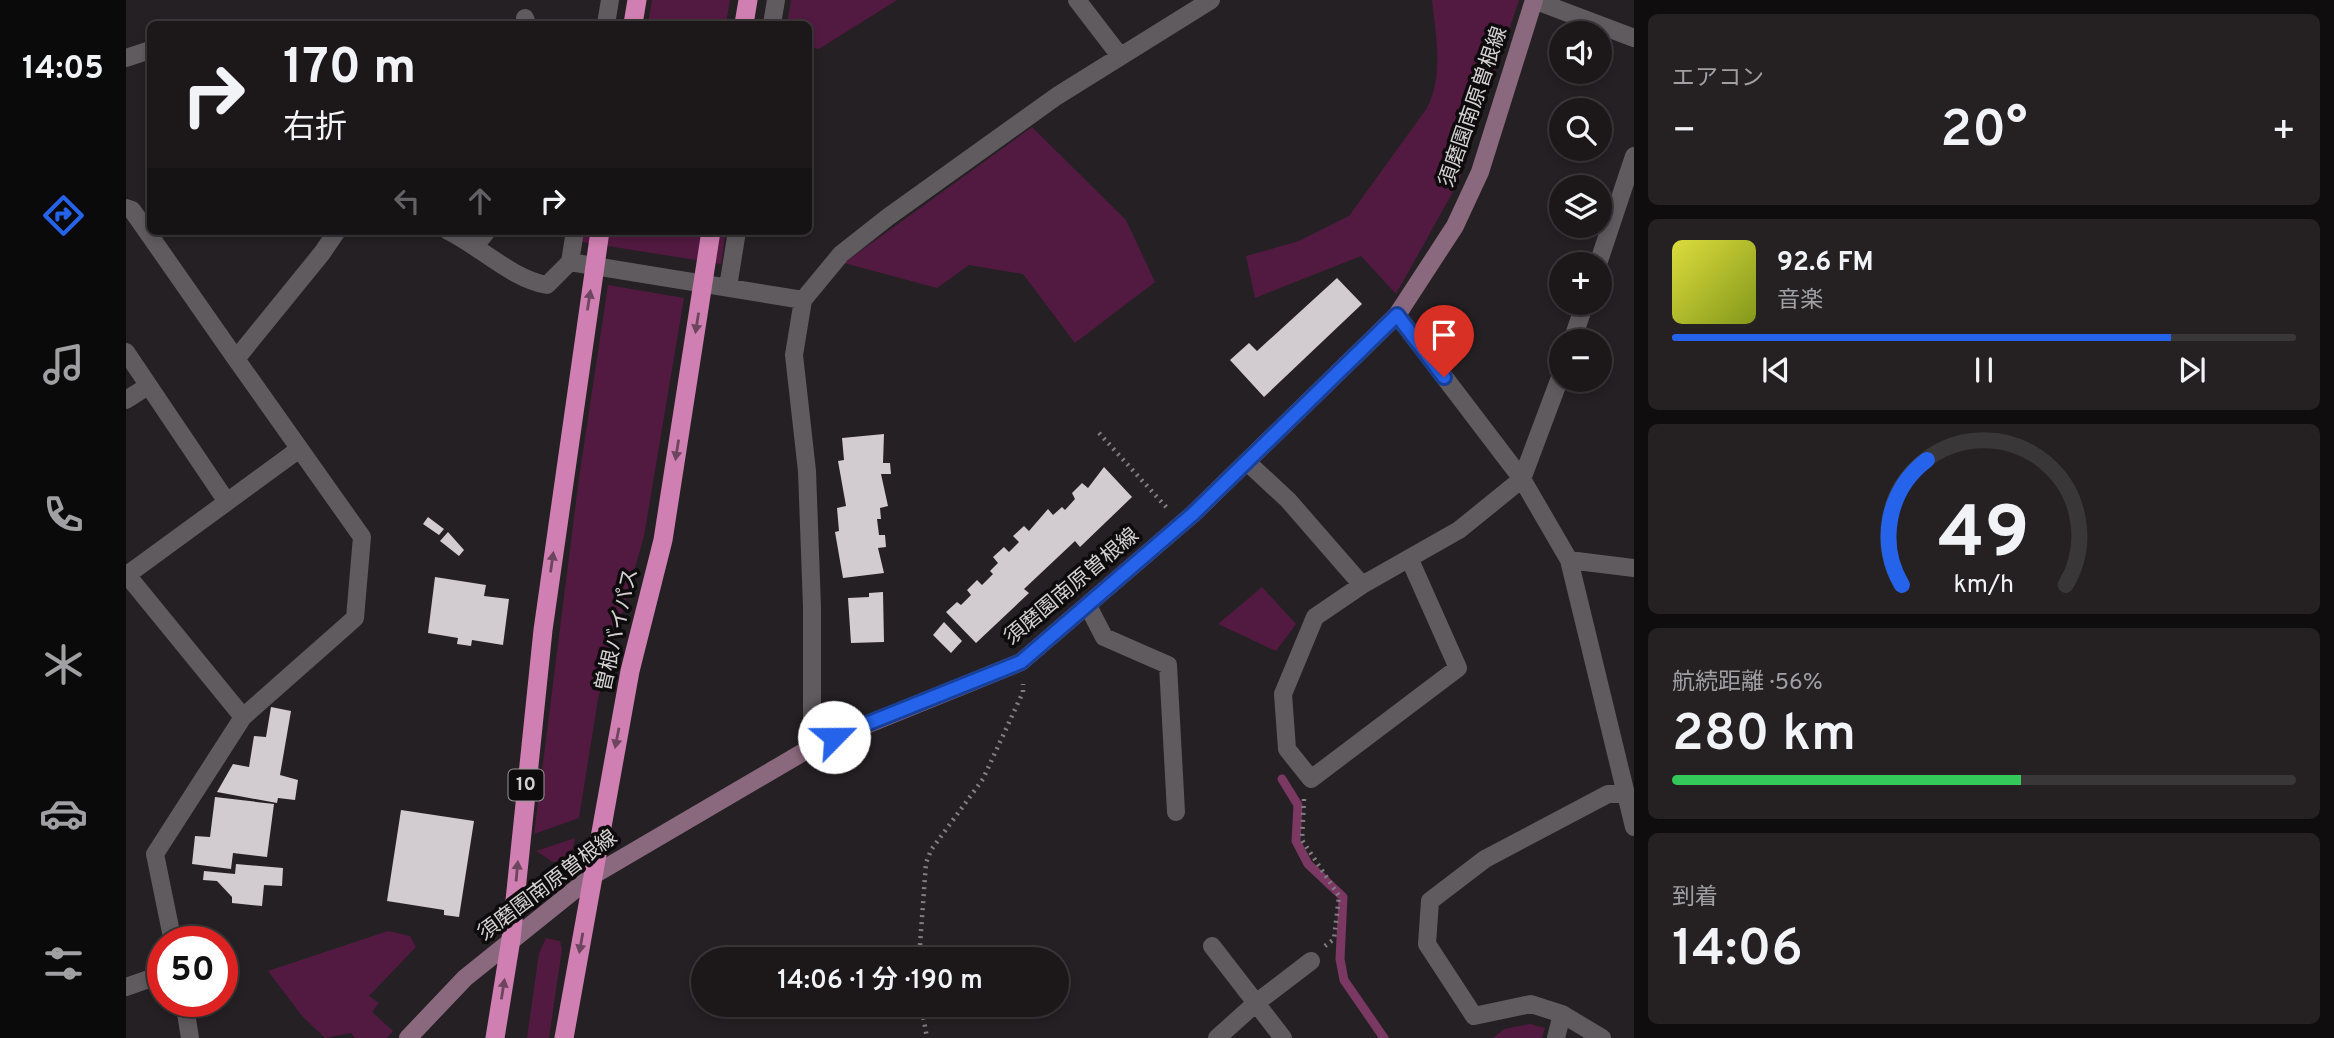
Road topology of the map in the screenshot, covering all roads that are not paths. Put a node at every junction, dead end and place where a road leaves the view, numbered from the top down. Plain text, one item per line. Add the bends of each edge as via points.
1 (610, 0) edge
2 (637, 0) edge
3 (748, 0) edge
4 (776, 0) edge
5 (1077, 0) edge
6 (1212, 0) edge
7 (1534, 0) edge
8 (606, 21) edge
9 (634, 21) edge
10 (744, 21) edge
11 (772, 21) edge
12 (1634, 38) edge
13 (147, 51) edge
14 (1120, 56) junction
15 (126, 58) edge
16 (1634, 156) edge
17 (126, 208) edge
18 (147, 231) edge
19 (149, 235) edge
20 (334, 235) edge
21 (574, 235) edge
22 (599, 235) edge
23 (710, 235) edge
24 (736, 235) edge
25 (482, 238) edge
26 (1602, 252) edge
27 (570, 262) junction
28 (728, 287) junction
29 (803, 300) junction
30 (1397, 315) junction
31 (126, 352) edge
32 (236, 359) junction
33 (148, 386) junction
34 (1555, 392) edge
35 (126, 400) edge
36 (298, 450) junction
37 (1247, 462) junction
38 (1522, 479) junction
39 (226, 502) junction
40 (1410, 560) junction
41 (1569, 560) junction
42 (1634, 568) edge
43 (1362, 585) junction
44 (1088, 606) junction
45 (243, 717) junction
46 (812, 747) junction
47 (1626, 794) junction
48 (1176, 812) dead end
49 (1634, 827) edge
50 (592, 876) junction
51 (170, 926) edge
52 (511, 939) junction
53 (1212, 946) dead end
54 (1311, 961) road end
55 (147, 980) edge
56 (126, 987) edge
57 (1256, 1003) junction
58 (1563, 1014) junction
59 (187, 1017) edge
60 (190, 1038) edge
61 (408, 1038) edge
62 (495, 1038) edge
63 (564, 1038) edge
64 (1217, 1038) edge
65 (1283, 1038) edge
66 (1556, 1038) edge
67 (1602, 1038) edge

1 - 8 street
2 - 9 highway
3 - 10 highway
4 - 11 street
5 - 14 street
6 - 14 street
7 - 12 street
7 - 30 main road, 須磨園南原曽根線 via 1480,172 1455,226
13 - 15 street
14 - 29 street via 869,232 841,254
16 - 26 street
17 - 18 street
19 - 32 street
20 - 32 street
21 - 27 street
52 -> 22 highway, 10 via 543,630
23 -> 50 highway, 曽根バイパス via 663,540 630,671
24 - 28 street
25 - 27 street via 529,282 547,285
27 - 28 street
28 - 29 street
29 - 46 street via 794,355 807,471
30 - 37 main road, 須磨園南原曽根線
30 - 38 street
31 - 33 street
32 - 36 street
33 - 35 street
33 - 39 street
34 - 38 street
36 - 39 street
36 - 45 street via 362,537 355,618
37 - 43 street via 1288,500
37 - 44 main road, 須磨園南原曽根線
38 - 40 street via 1459,530
38 - 41 street
39 - 45 street via 127,575
40 - 43 street
40 - 43 street via 1458,668 1311,779 1287,749 1283,694 1315,617
41 - 42 street
41 - 47 street
44 - 46 main road, 須磨園南原曽根線 via 1021,662
44 - 48 street via 1104,637 1168,665
45 - 51 street via 155,854
46 - 50 main road, 須磨園南原曽根線
47 - 49 street
47 - 58 street via 1608,794 1485,859 1430,901 1427,944 1474,1016 1531,1004
50 - 52 main road, 須磨園南原曽根線
50 -> 63 highway, 曽根バイパス
52 - 61 main road, 須磨園南原曽根線 via 450,991
62 -> 52 highway, 10
53 - 57 street
54 - 57 street
55 - 56 street
57 - 64 street
57 - 65 street
58 - 66 street
58 - 67 street
59 - 60 street

